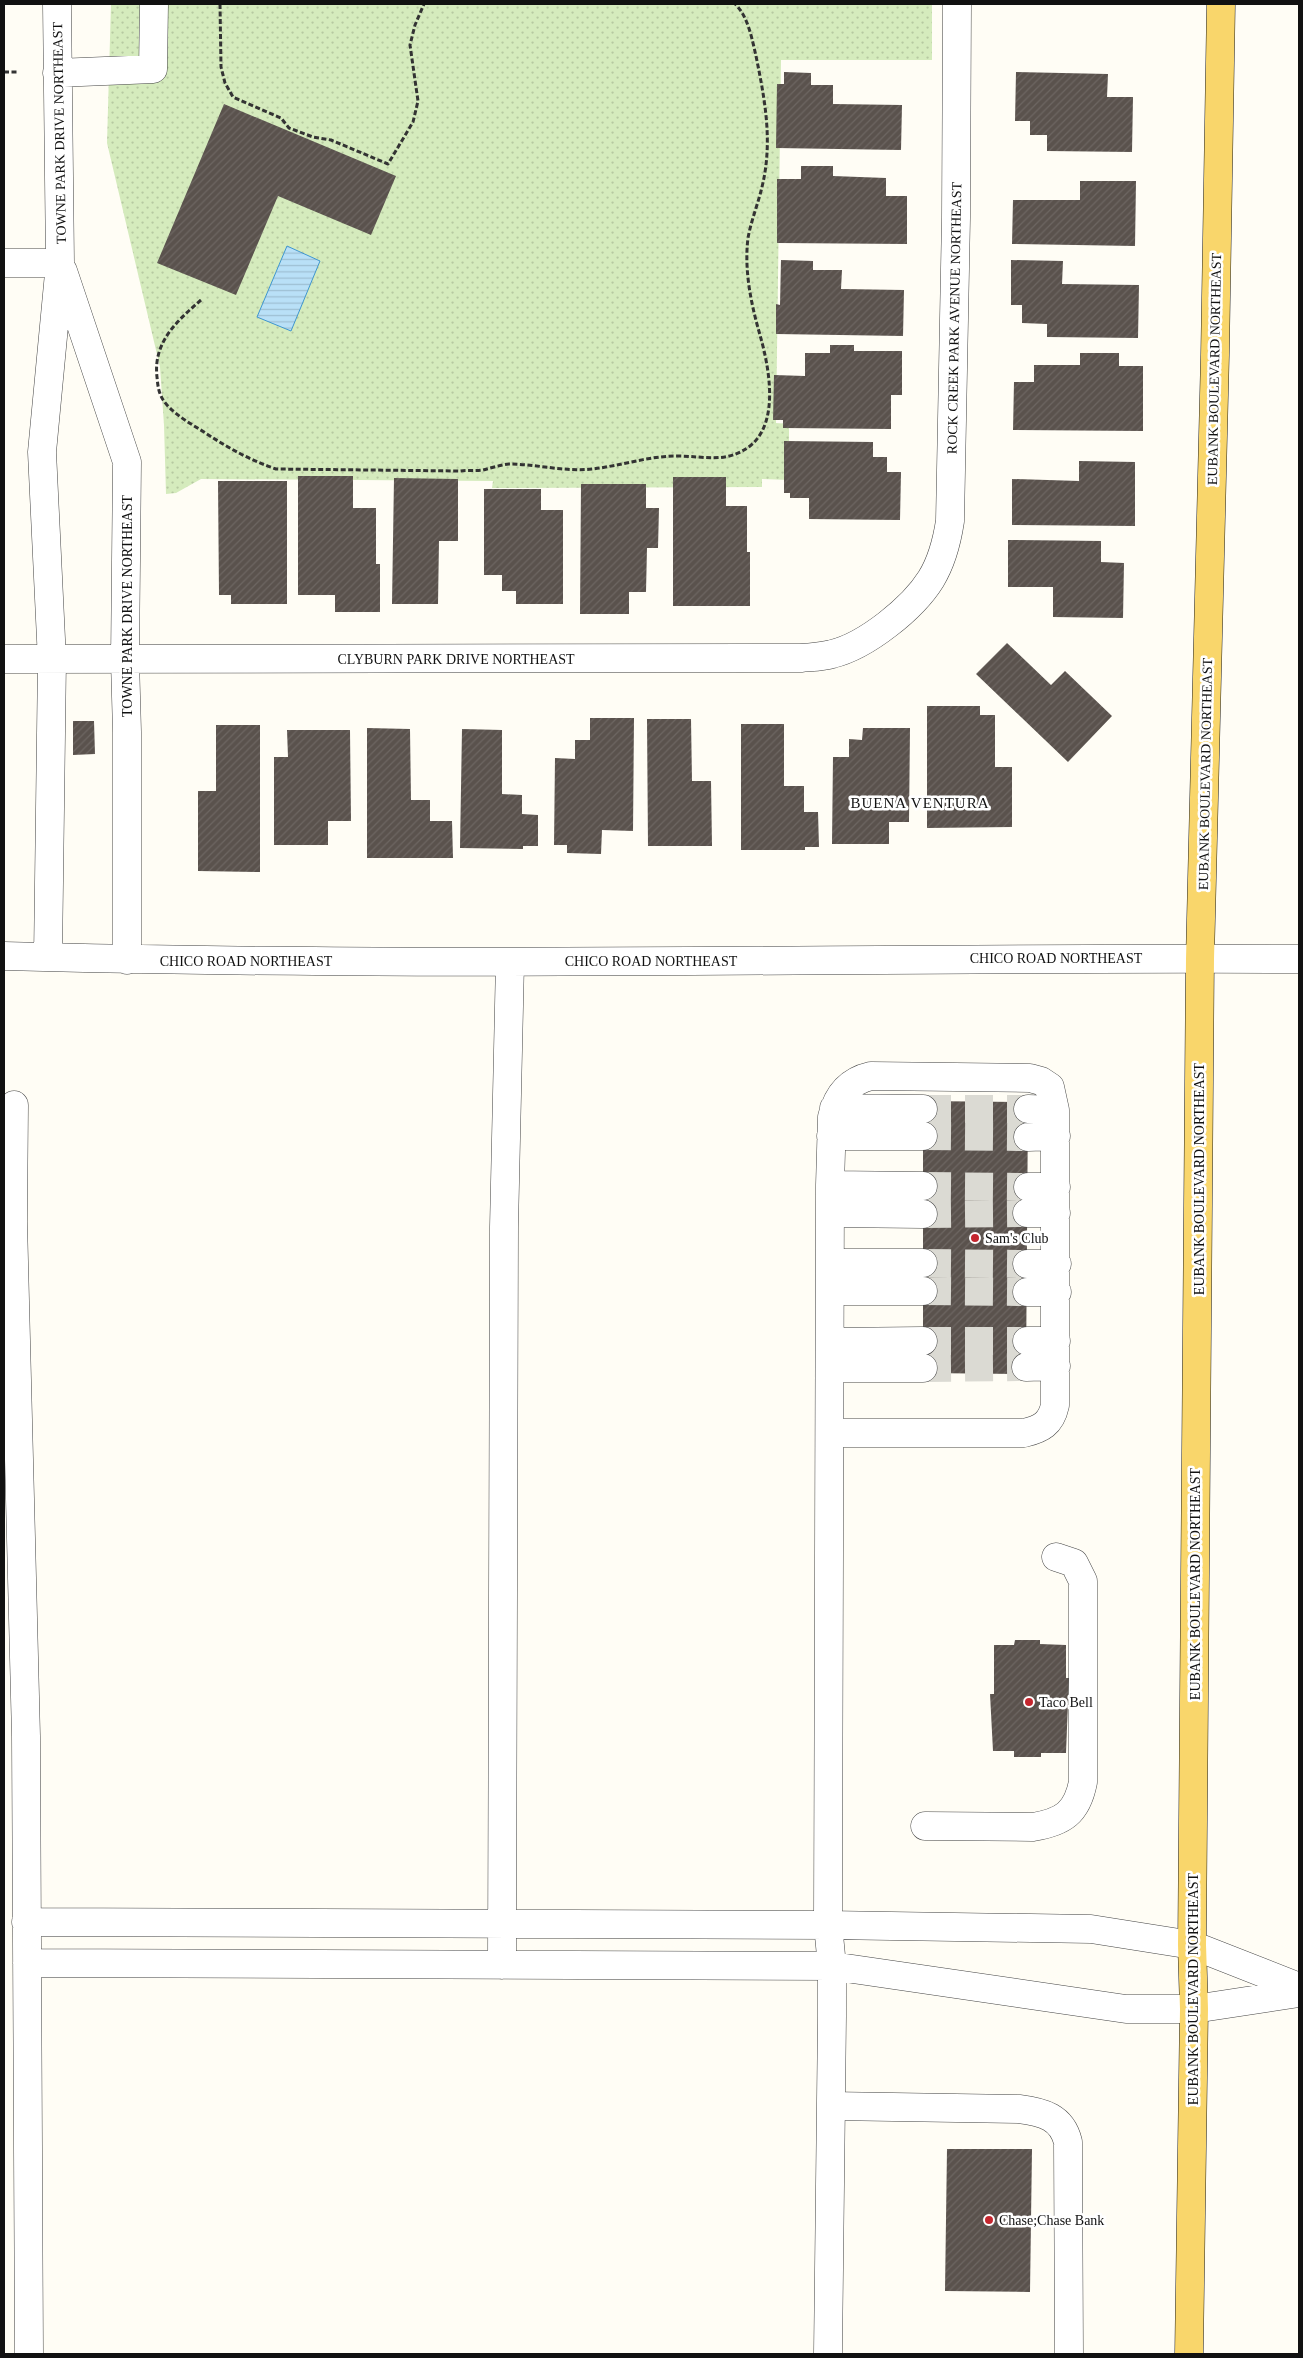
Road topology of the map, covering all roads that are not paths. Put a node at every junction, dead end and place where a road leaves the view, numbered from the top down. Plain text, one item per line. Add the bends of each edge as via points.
1 (58, 4) edge
2 (154, 4) edge
3 (957, 4) edge
4 (1221, 4) edge
5 (58, 73) junction
6 (4, 263) edge
7 (60, 263) junction
8 (897, 615) joint
9 (4, 659) edge
10 (52, 660) junction
11 (125, 660) junction
12 (4, 956) edge
13 (48, 958) junction
14 (1200, 959) junction
15 (127, 960) junction
16 (1299, 960) edge
17 (510, 962) junction
18 (1053, 1098) junction
19 (14, 1105) dead end
20 (834, 1108) junction
21 (923, 1109) tunnel mouth
22 (1028, 1109) tunnel mouth
23 (831, 1136) junction
24 (923, 1136) tunnel mouth
25 (1056, 1136) junction
26 (1028, 1137) tunnel mouth
27 (830, 1185) junction
28 (923, 1186) tunnel mouth
29 (1027, 1200) tunnel mouth
30 (1056, 1200) junction
31 (830, 1213) junction
32 (923, 1214) tunnel mouth
33 (830, 1263) junction
34 (923, 1263) tunnel mouth
35 (1027, 1264) tunnel mouth
36 (1057, 1264) junction
37 (830, 1291) junction
38 (923, 1291) tunnel mouth
39 (1027, 1292) tunnel mouth
40 (1057, 1292) junction
41 (923, 1341) tunnel mouth
42 (830, 1342) junction
43 (1027, 1354) tunnel mouth
44 (1056, 1354) junction
45 (830, 1368) junction
46 (923, 1368) tunnel mouth
47 (830, 1433) junction
48 (1056, 1557) dead end
49 (925, 1826) dead end
50 (26, 1922) junction
51 (502, 1923) junction
52 (828, 1925) junction
53 (1192, 1945) junction
54 (27, 1963) junction
55 (502, 1965) junction
56 (832, 1966) junction
57 (1299, 1987) edge
58 (1299, 1992) edge
59 (1194, 2009) junction
60 (831, 2106) junction
61 (29, 2354) edge
62 (828, 2354) edge
63 (1069, 2354) edge
64 (1190, 2354) edge

1 - 5 street, TOWNE PARK DRIVE NORTHEAST
2 - 5 street via 153,69
3 - 8 street, ROCK CREEK PARK AVENUE NORTHEAST via 950,521 941,559 931,579 915,600
4 - 14 main road, EUBANK BOULEVARD NORTHEAST
5 - 7 street, TOWNE PARK DRIVE NORTHEAST
6 - 7 street
7 - 10 street, TOWNE PARK DRIVE NORTHEAST via 42,452
7 - 11 street, TOWNE PARK DRIVE NORTHEAST via 127,462
8 - 11 street, CLYBURN PARK DRIVE NORTHEAST via 879,630 833,654 801,658
9 - 10 street, CLYBURN PARK DRIVE NORTHEAST
10 - 11 street, CLYBURN PARK DRIVE NORTHEAST
10 - 13 street, TOWNE PARK DRIVE NORTHEAST
11 - 15 street, TOWNE PARK DRIVE NORTHEAST
12 - 13 street, CHICO ROAD NORTHEAST
13 - 15 street, CHICO ROAD NORTHEAST
14 - 16 street, CHICO ROAD NORTHEAST
14 - 17 street, CHICO ROAD NORTHEAST
14 - 53 main road, EUBANK BOULEVARD NORTHEAST
15 - 17 street, CHICO ROAD NORTHEAST
17 - 51 street via 504,1227
18 - 20 street via 1042,1080 1030,1078 871,1076 852,1083
18 - 22 street
18 - 25 street
19 - 50 street via 13,1222 26,1736
20 - 21 street
20 - 23 street
23 - 24 street
23 - 27 street
25 - 26 street
25 - 30 street
27 - 28 street
27 - 31 street
29 - 30 street
30 - 36 street
31 - 32 street
31 - 33 street
33 - 34 street
33 - 37 street
35 - 36 street
36 - 40 street
37 - 38 street
37 - 42 street
39 - 40 street
40 - 44 street
41 - 42 street
42 - 45 street
43 - 44 street
44 - 47 street via 1054,1413 1046,1425 1033,1431
45 - 46 street
45 - 47 street
47 - 52 street
48 - 49 street via 1074,1563 1083,1581 1083,1782 1080,1798 1071,1811 1046,1825
50 - 51 street
50 - 54 street
51 - 52 street
51 - 55 street
52 - 53 street via 1091,1929
52 - 56 street
53 - 57 street
53 - 59 main road, EUBANK BOULEVARD NORTHEAST
54 - 55 street
54 - 61 street
55 - 56 street
56 - 59 street via 1119,2009
56 - 60 street
58 - 59 street
59 - 64 main road, EUBANK BOULEVARD NORTHEAST
60 - 62 street
60 - 63 street via 1019,2109 1045,2114 1060,2123 1068,2142

